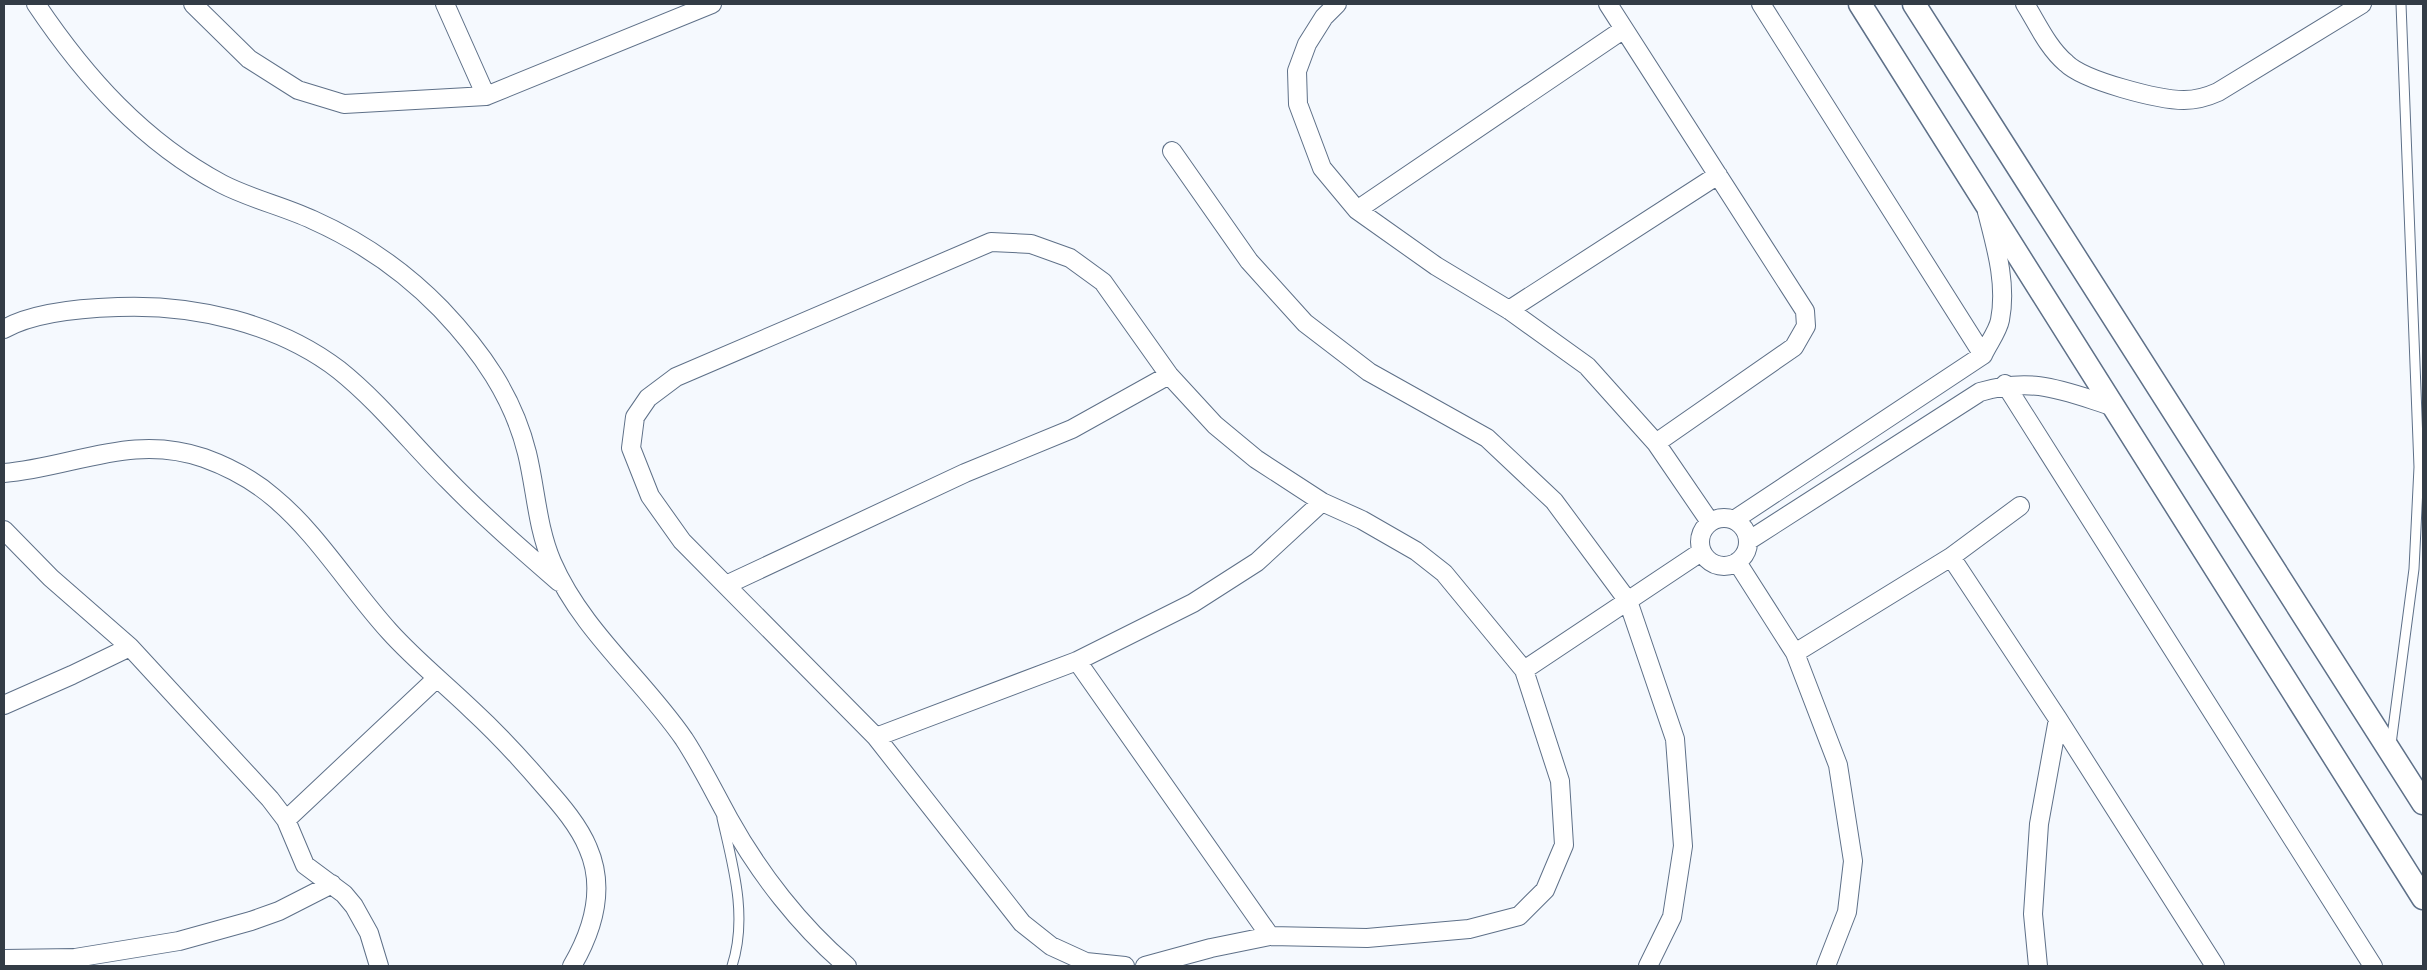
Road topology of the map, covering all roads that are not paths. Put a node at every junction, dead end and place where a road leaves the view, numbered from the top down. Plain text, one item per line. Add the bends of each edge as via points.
1 (36, 4) edge
2 (193, 4) edge
3 (445, 4) edge
4 (712, 4) edge
5 (1338, 4) edge
6 (1608, 4) edge
7 (1761, 4) edge
8 (1860, 4) edge
9 (1914, 4) edge
10 (2025, 4) edge
11 (2362, 4) edge
12 (2401, 4) edge
13 (1624, 29) junction
14 (486, 96) junction
15 (1172, 151) dead end
16 (1718, 175) junction
17 (1984, 200) junction
18 (1357, 210) junction
19 (1509, 310) junction
20 (4, 329) edge
21 (1983, 355) junction
22 (1169, 375) junction
23 (2005, 384) junction
24 (2115, 407) junction
25 (1656, 443) junction
26 (4, 473) edge
27 (1322, 502) junction
28 (2020, 506) dead end
29 (1734, 520) junction
30 (1710, 522) junction
31 (4, 530) edge
32 (1748, 540) junction
33 (1701, 552) junction
34 (1950, 557) junction
35 (1738, 562) junction
36 (726, 585) junction
37 (565, 588) junction
38 (1628, 601) junction
39 (130, 646) junction
40 (1795, 654) junction
41 (1077, 661) junction
42 (1524, 670) junction
43 (437, 678) junction
44 (4, 705) edge
45 (2058, 719) junction
46 (876, 737) junction
47 (2390, 751) junction
48 (716, 796) junction
49 (2423, 803) edge
50 (286, 820) junction
51 (332, 884) junction
52 (2423, 898) edge
53 (1270, 936) junction
54 (4, 959) edge
55 (379, 966) edge
56 (572, 966) edge
57 (732, 966) edge
58 (847, 966) edge
59 (1125, 966) edge
60 (1145, 966) edge
61 (1648, 966) edge
62 (1826, 966) edge
63 (2038, 966) edge
64 (2215, 966) edge
65 (2374, 966) edge

1 - 37 street via 115,105 168,151 224,185 348,237 400,274 440,309 490,367 511,406 528,456 542,535
2 - 14 street via 249,59 298,90 344,104
3 - 14 street
4 - 14 street
5 - 18 street via 1324,16 1307,44 1297,71 1298,104 1322,168
6 - 13 street
7 - 21 street
8 - 17 street
9 - 47 street
10 - 11 street via 2058,56 2077,72 2102,82 2185,100 2218,92
12 - 47 lane via 2419,467 2414,569
13 - 16 street
13 - 18 street
15 - 38 street via 1249,261 1305,323 1369,372 1487,438 1554,502
16 - 19 street
16 - 25 street via 1805,311 1806,326 1794,347
17 - 21 street via 2002,290 2000,321
17 - 24 street
18 - 19 street via 1436,266
19 - 25 street via 1586,366
20 - 37 street via 75,310 161,308 249,325 296,343 358,386 455,488
21 - 29 street
22 - 27 street via 1215,425 1256,460
22 - 36 street via 1072,429 965,473
22 - 36 street via 1103,282 1070,258 1031,244 991,242 676,377 648,398 635,417 631,448 650,496 682,541
23 - 24 street via 2041,384
23 - 32 street via 1980,392
23 - 65 street
24 - 52 street
25 - 30 street
26 - 43 street via 135,448 188,454 231,470 257,484 293,514 362,601
27 - 41 street via 1257,562 1201,598
27 - 42 street via 1362,520 1444,573
28 - 34 street
29 - 30 street via 1717,518
29 - 32 street via 1746,532
30 - 33 street via 1700,536
31 - 39 street via 51,578
32 - 35 street via 1744,557
33 - 35 street via 1706,559 1721,567
33 - 38 street
34 - 40 street
34 - 45 street
35 - 40 street
36 - 46 street
37 - 48 street via 598,638 643,686 684,740
38 - 42 street
38 - 61 street via 1675,739 1683,846 1672,917
39 - 44 street via 72,676
39 - 50 street
40 - 62 street via 1838,766 1853,861 1847,912
41 - 46 street
41 - 53 street
42 - 53 street via 1560,781 1564,846 1545,890 1519,916 1469,929 1367,938
43 - 50 street
43 - 56 street via 529,768 588,846 596,874 596,902 589,932
45 - 63 street via 2039,824 2033,914
45 - 64 street
46 - 59 street via 1022,923 1051,946 1086,962
47 - 49 street
48 - 57 lane via 737,886 738,933
48 - 58 street via 742,842 784,900
50 - 51 street via 305,864
51 - 54 street via 251,922 179,941 75,958
51 - 55 street via 362,919
53 - 60 street

